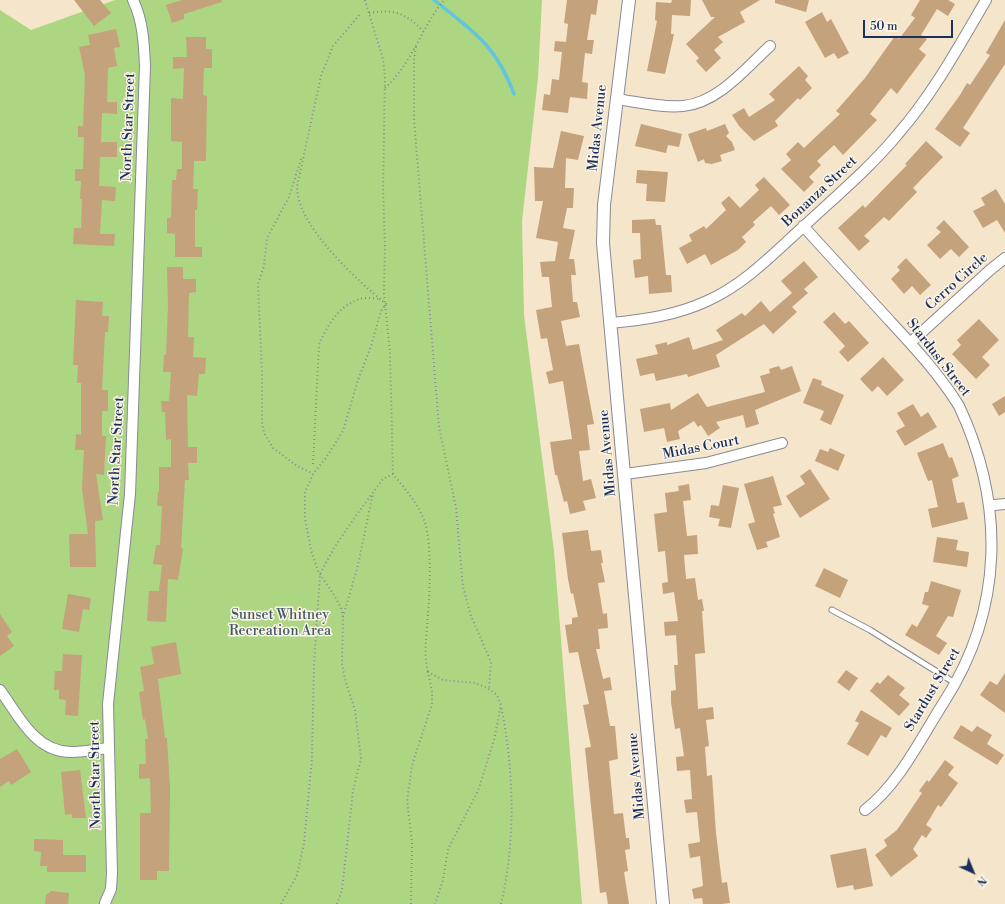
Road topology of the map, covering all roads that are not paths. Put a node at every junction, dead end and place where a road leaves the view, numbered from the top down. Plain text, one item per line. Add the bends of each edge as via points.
1 (133, 0) edge
2 (629, 0) edge
3 (986, 0) edge
4 (770, 46) dead end
5 (616, 99) junction
6 (803, 226) junction
7 (1005, 258) edge
8 (610, 323) junction
9 (910, 343) junction
10 (782, 443) dead end
11 (625, 474) junction
12 (1005, 504) edge
13 (994, 505) junction
14 (832, 610) dead end
15 (956, 684) junction
16 (0, 690) edge
17 (109, 748) junction
18 (865, 810) dead end
19 (105, 903) dead end
20 (663, 904) edge

1 - 17 street, North Star Street via 144,35 145,66 130,494 108,704
2 - 5 street, Midas Avenue
3 - 6 street, Bonanza Street via 942,74 899,134 852,183
4 - 5 street via 724,88 697,103 683,106
5 - 8 street, Midas Avenue via 603,224
6 - 8 street, Bonanza Street via 758,268 708,301 650,318
6 - 9 street, Stardust Street
7 - 9 street, Cerro Circle
8 - 11 street, Midas Avenue
9 - 13 street, Stardust Street via 958,405 973,434 990,481
10 - 11 street, Midas Court via 706,463
11 - 20 street, Midas Avenue
12 - 13 street
13 - 15 street, Stardust Street via 996,554 989,598 972,652
14 - 15 lane via 870,630
15 - 18 street, Stardust Street via 892,783 875,803
16 - 17 street via 27,729 48,748 71,752
17 - 19 street, North Star Street via 112,873 111,889

